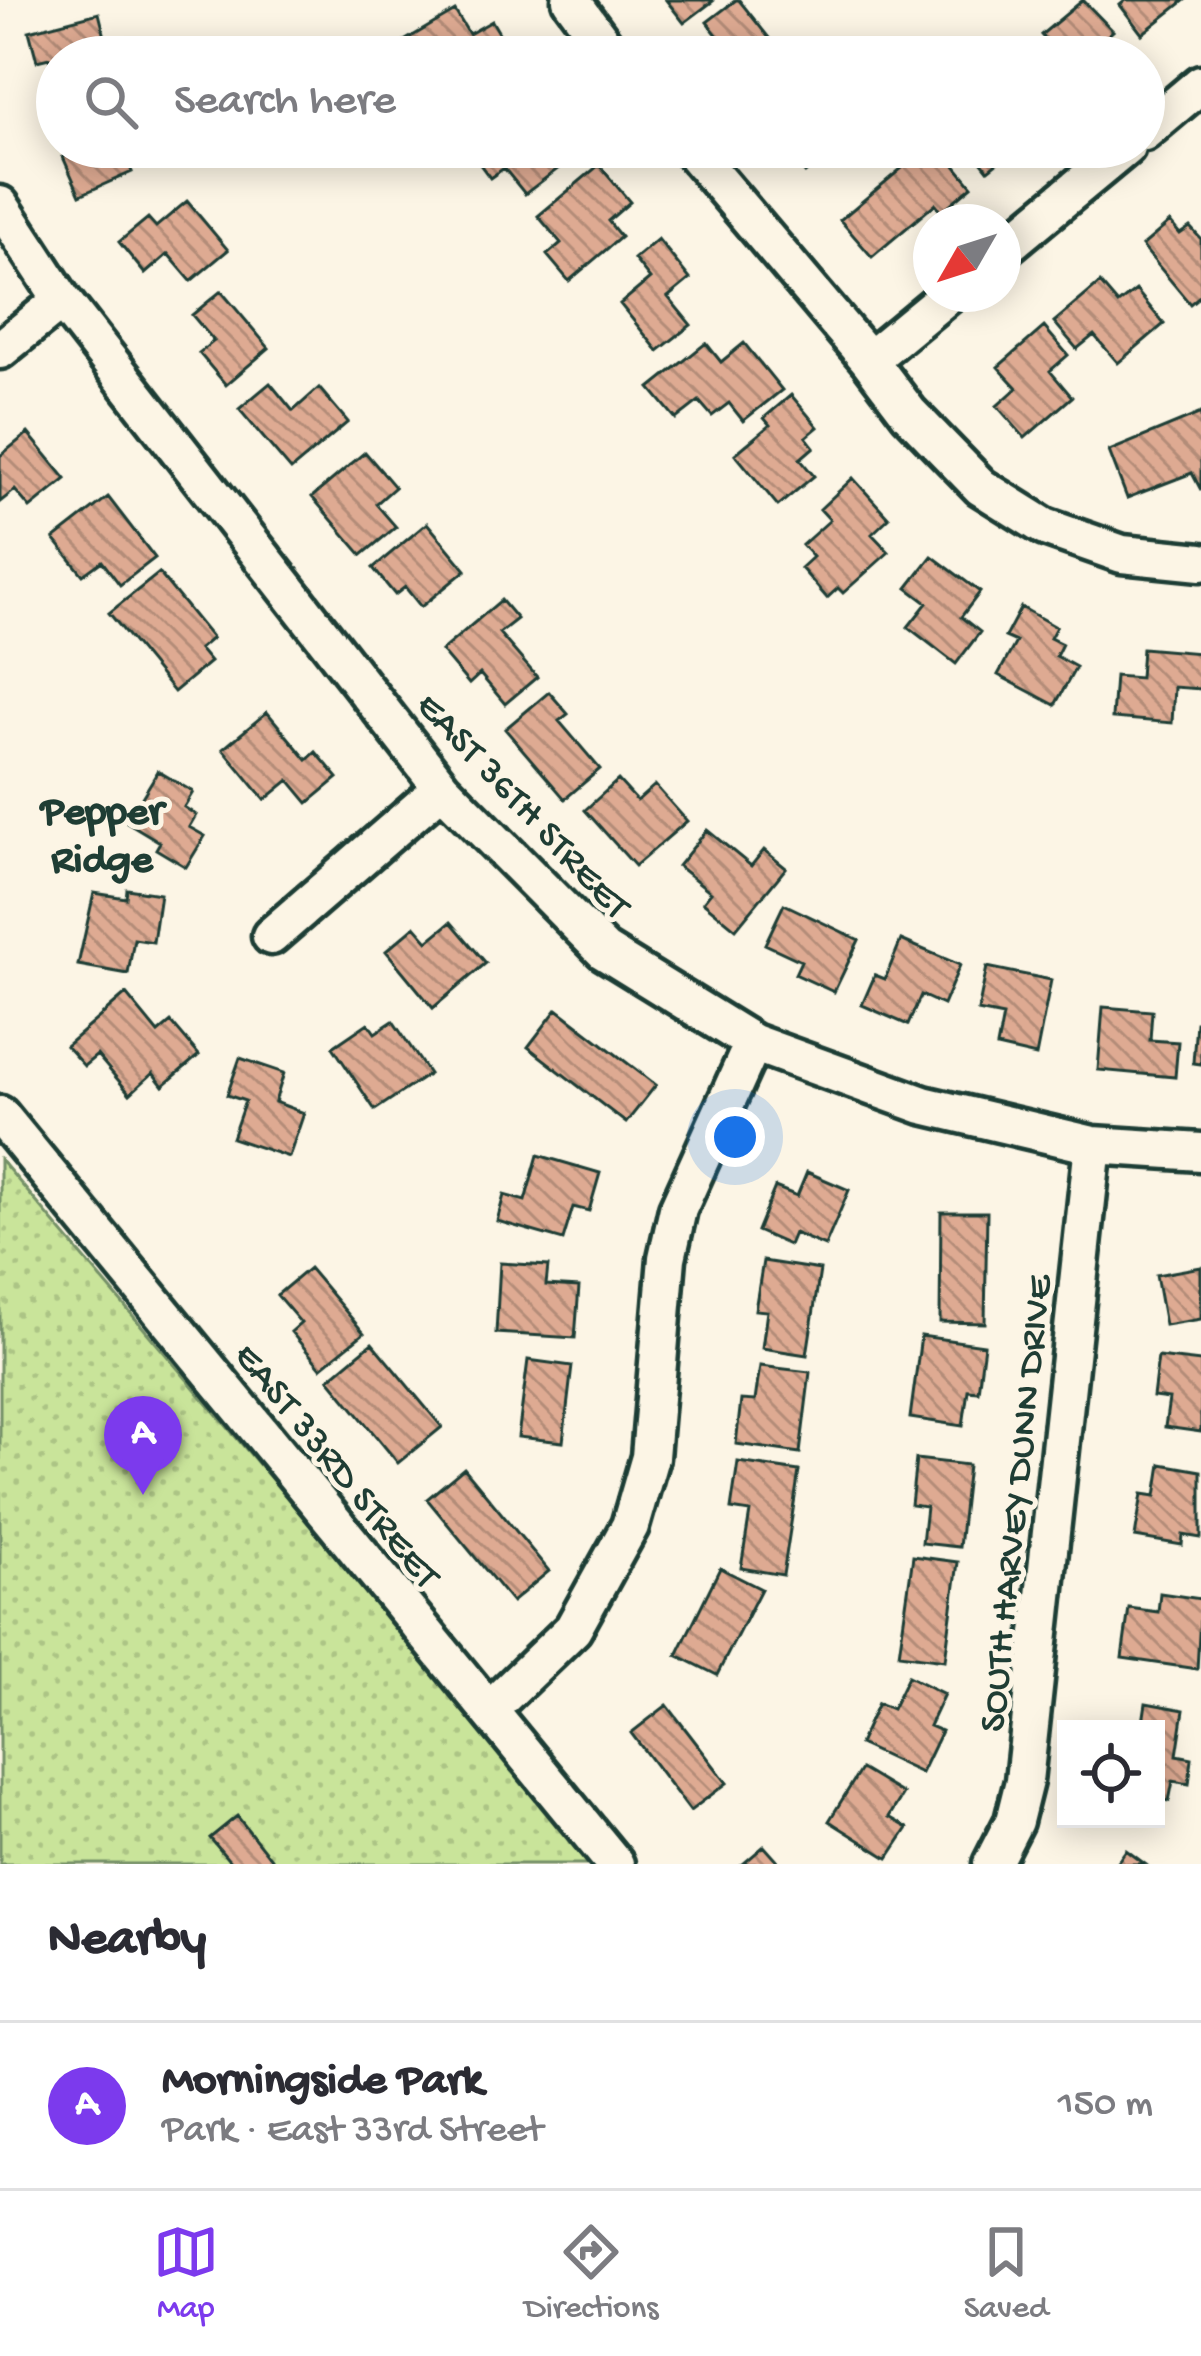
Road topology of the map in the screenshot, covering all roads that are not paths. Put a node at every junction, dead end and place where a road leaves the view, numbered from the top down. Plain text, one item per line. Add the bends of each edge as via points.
1 (571, 0) edge
2 (598, 36) edge
3 (1201, 84) edge
4 (1165, 114) edge
5 (707, 168) edge
6 (1101, 168) edge
7 (0, 205) edge
8 (1021, 234) edge
9 (62, 300) junction
10 (927, 312) edge
11 (0, 350) edge
12 (869, 360) junction
13 (1201, 562) edge
14 (442, 788) junction
15 (272, 936) dead end
16 (753, 1043) junction
17 (0, 1115) edge
18 (1093, 1144) junction
19 (1201, 1152) edge
20 (489, 1710) junction
21 (614, 1864) edge
22 (992, 1864) edge

1 - 2 street
3 - 4 street
5 - 12 street
6 - 8 street
7 - 9 street, EAST 36TH STREET
9 - 11 street
9 - 14 street, EAST 36TH STREET
10 - 12 street
12 - 13 street via 981,488 1045,527 1123,554
14 - 15 street
14 - 16 street, EAST 36TH STREET via 604,951
16 - 18 street, EAST 36TH STREET via 923,1106
16 - 20 street via 678,1209 650,1457 630,1526 573,1629
17 - 20 street, EAST 33RD STREET
18 - 19 street, EAST 36TH STREET
18 - 22 street, SOUTH HARVEY DUNN DRIVE via 1024,1780
20 - 21 street, EAST 33RD STREET

